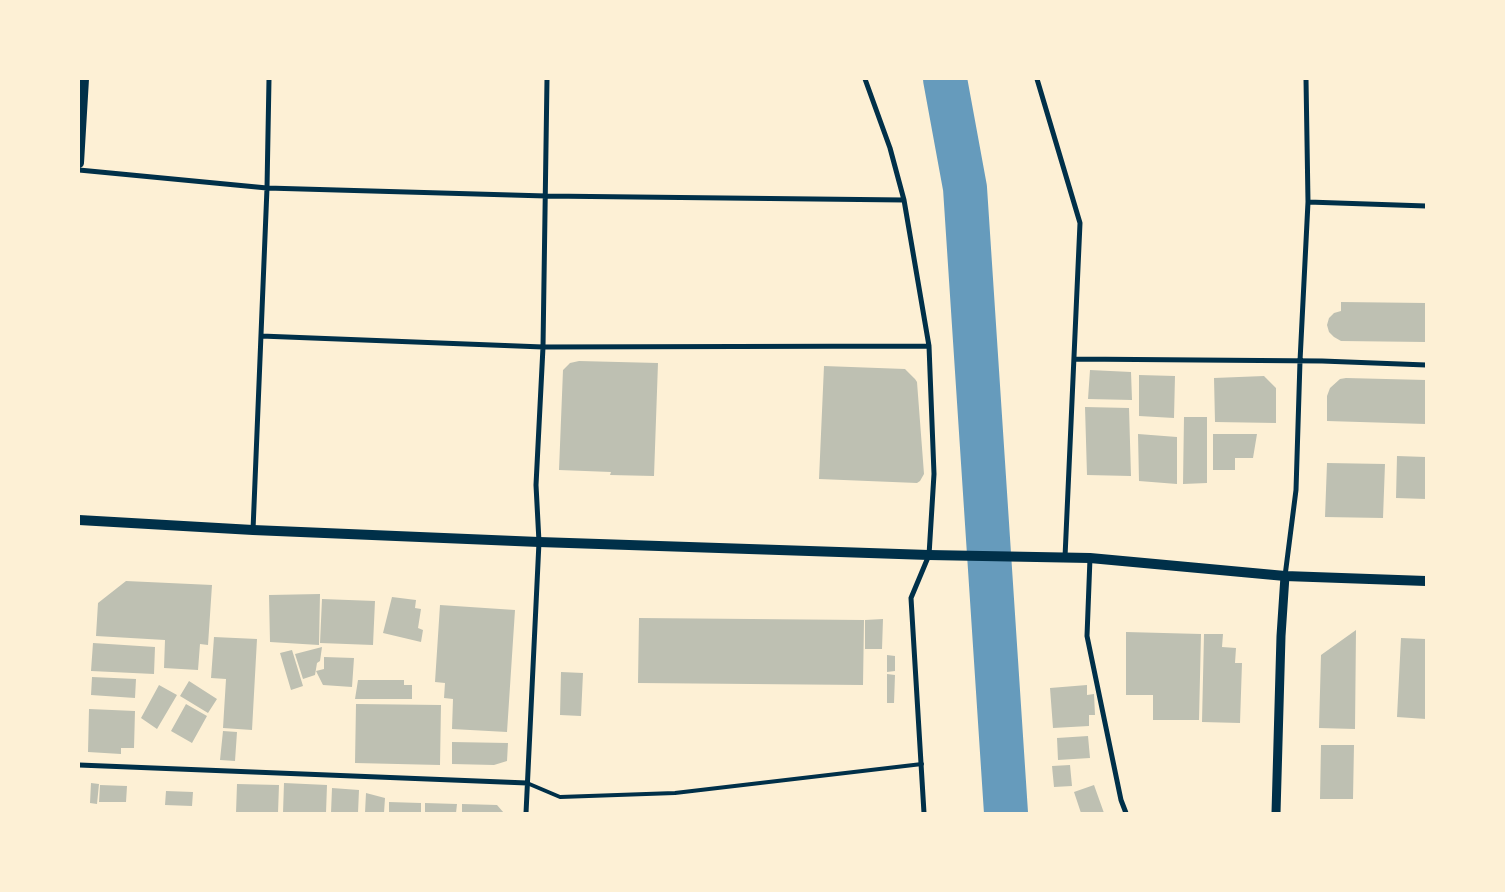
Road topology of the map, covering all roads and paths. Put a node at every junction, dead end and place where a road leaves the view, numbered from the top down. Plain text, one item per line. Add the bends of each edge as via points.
1 (84, 79) edge
2 (269, 79) edge
3 (547, 79) edge
4 (865, 79) edge
5 (1037, 79) edge
6 (1306, 79) edge
7 (79, 163) edge
8 (79, 170) edge
9 (267, 188) junction
10 (546, 196) junction
11 (904, 200) junction
12 (1308, 202) junction
13 (1426, 206) edge
14 (261, 336) junction
15 (929, 346) junction
16 (543, 347) junction
17 (1074, 359) junction
18 (1300, 362) junction
19 (1426, 365) edge
20 (79, 520) edge
21 (252, 530) junction
22 (540, 542) junction
23 (929, 555) junction
24 (1065, 557) junction
25 (1090, 558) junction
26 (1285, 576) junction
27 (1426, 581) edge
28 (922, 764) junction
29 (79, 765) edge
30 (527, 783) junction
31 (526, 813) edge
32 (924, 813) edge
33 (1126, 813) edge
34 (1276, 813) edge

1 - 7 main road
2 - 9 street
3 - 10 street
4 - 11 street via 890,148
5 - 17 street via 1080,222
6 - 12 street
8 - 9 street
9 - 10 street
9 - 14 street
10 - 11 street
10 - 16 street
11 - 15 street
12 - 13 street
12 - 18 street
14 - 16 street
14 - 21 street
15 - 16 street
15 - 23 street via 934,474
16 - 22 street via 536,485
17 - 18 street
17 - 24 street
18 - 19 street
18 - 26 street via 1296,490
20 - 21 main road
21 - 22 main road
22 - 23 main road
22 - 30 street
23 - 24 main road
23 - 28 street via 911,598
24 - 25 main road
25 - 26 main road
25 - 33 street via 1088,636
26 - 27 main road
26 - 34 street
28 - 30 lane via 675,793 560,797
28 - 32 street
29 - 30 street
30 - 31 street

